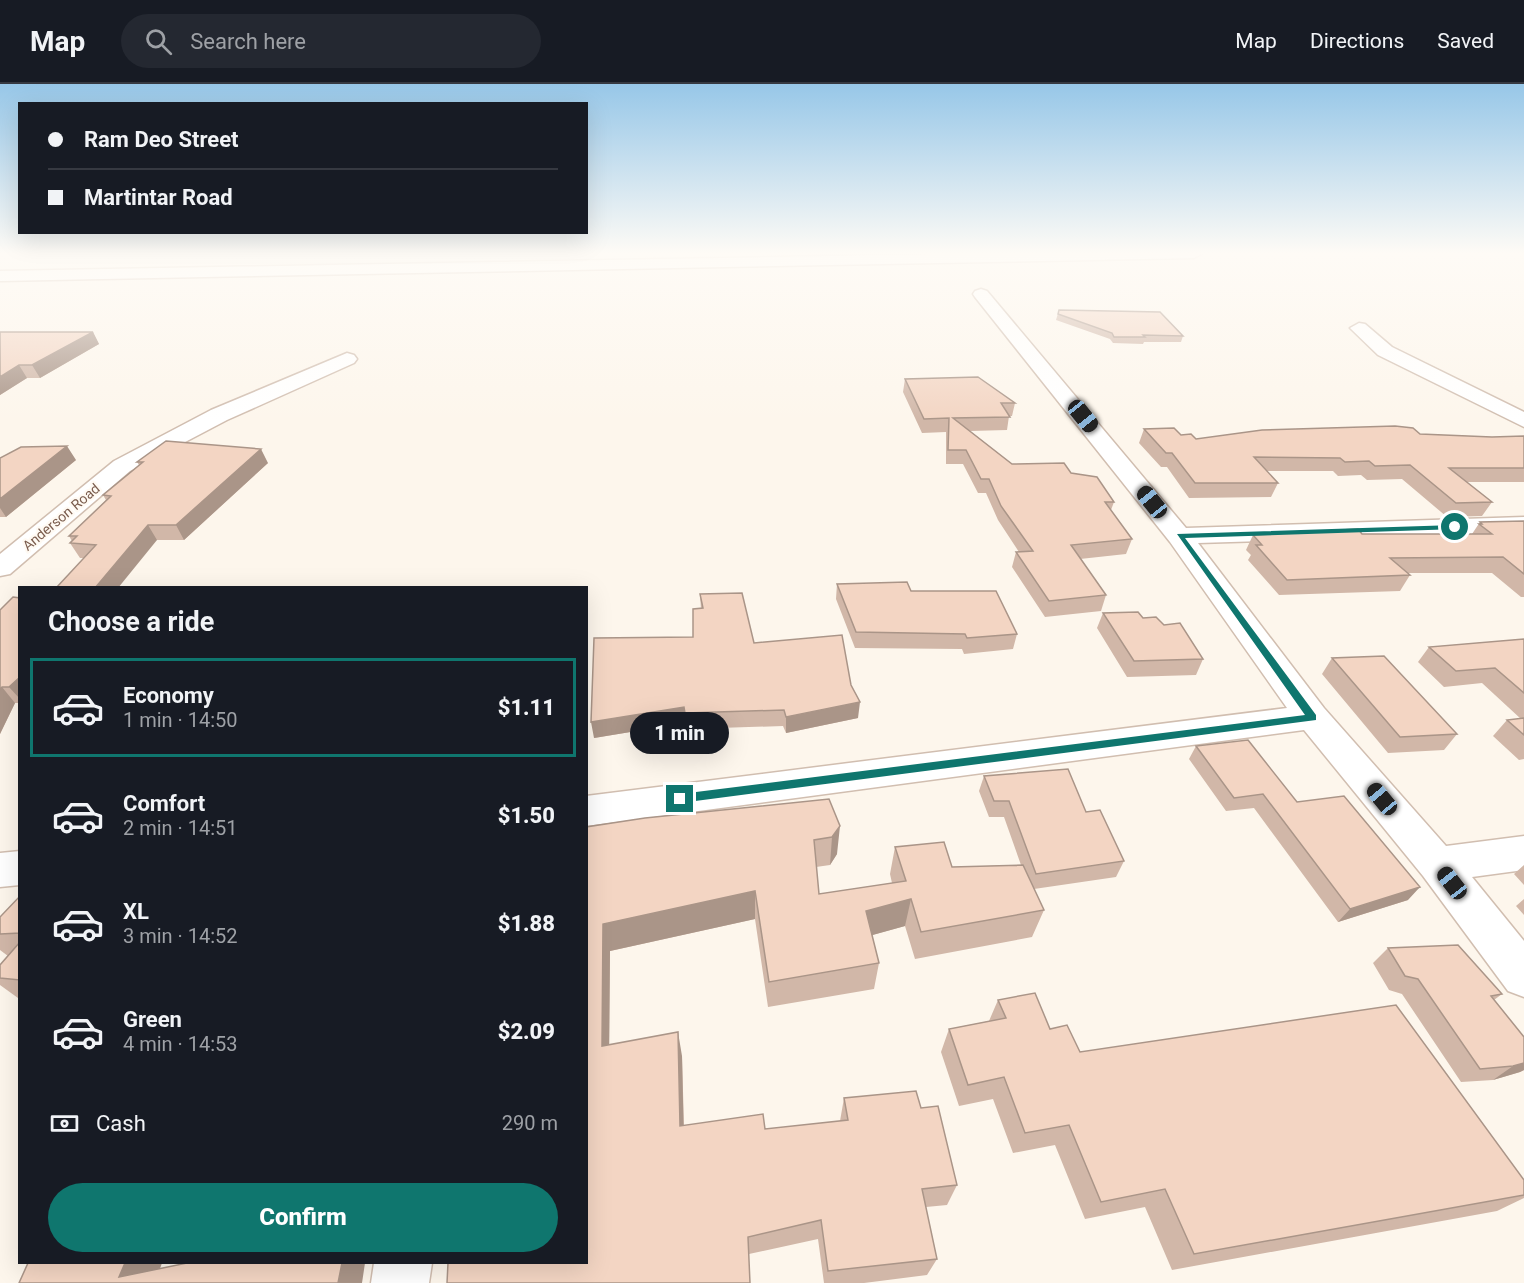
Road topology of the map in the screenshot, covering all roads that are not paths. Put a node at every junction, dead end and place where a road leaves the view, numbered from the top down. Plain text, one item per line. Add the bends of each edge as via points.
1 (995, 310) edge
2 (1359, 328) dead end
3 (347, 359) dead end
4 (1524, 420) edge
5 (1524, 525) edge
6 (1179, 536) junction
7 (0, 568) edge
8 (1312, 717) junction
9 (588, 811) edge
10 (1524, 853) edge
11 (1437, 864) junction
12 (18, 868) edge
13 (0, 870) edge
14 (1524, 976) edge
15 (403, 1264) edge
16 (400, 1283) edge

1 - 6 street
2 - 4 street via 1385,351
3 - 7 street, Anderson Road via 219,415 122,466
5 - 6 street
6 - 8 street
8 - 9 street
8 - 11 street
10 - 11 street
11 - 14 street
12 - 13 street
15 - 16 street

